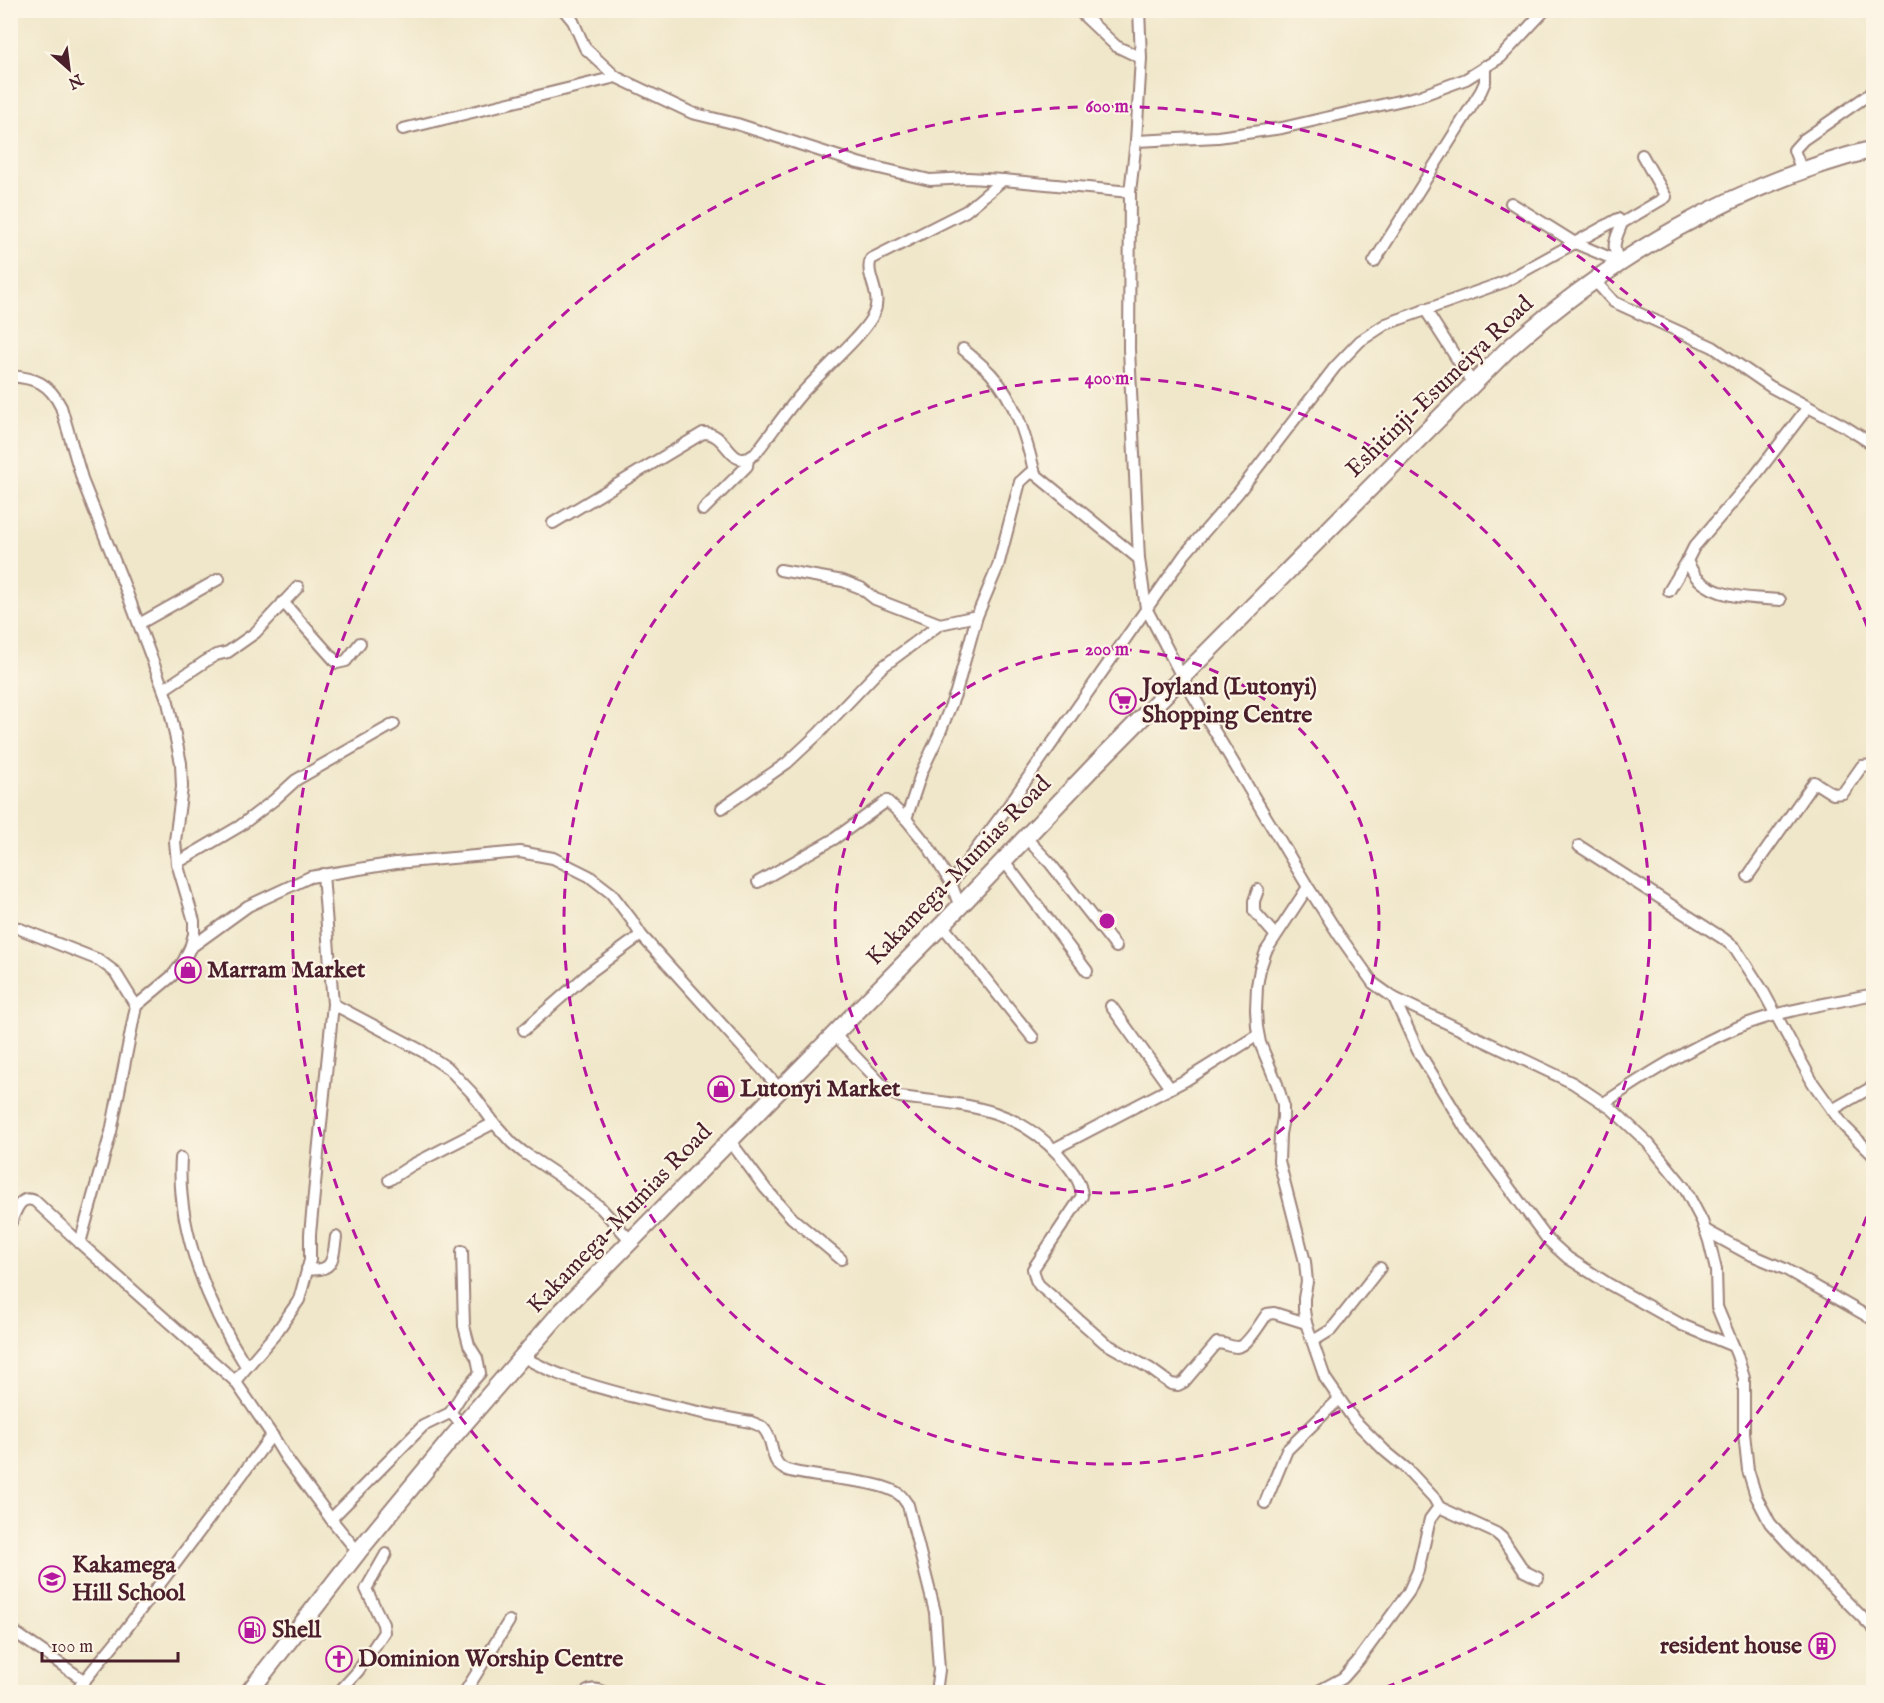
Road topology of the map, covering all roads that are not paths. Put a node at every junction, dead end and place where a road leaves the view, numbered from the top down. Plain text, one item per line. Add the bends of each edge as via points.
1 (564, 10) edge
2 (1078, 10) edge
3 (1139, 10) edge
4 (1545, 10) edge
5 (1141, 58) junction
6 (1485, 66) junction
7 (616, 77) junction
8 (1874, 91) edge
9 (403, 129) dead end
10 (1136, 141) junction
11 (1874, 149) edge
12 (1642, 155) dead end
13 (1802, 171) junction
14 (1003, 180) junction
15 (1130, 192) junction
16 (1511, 203) dead end
17 (1622, 223) junction
18 (1575, 243) junction
19 (1374, 262) dead end
20 (1620, 262) junction
21 (1594, 280) junction
22 (1425, 309) junction
23 (963, 349) dead end
24 (10, 376) edge
25 (1473, 384) junction
26 (1808, 407) junction
27 (1874, 445) edge
28 (748, 459) junction
29 (1035, 474) junction
30 (703, 510) dead end
31 (553, 523) dead end
32 (1139, 559) junction
33 (1687, 561) junction
34 (780, 570) dead end
35 (219, 579) dead end
36 (298, 587) dead end
37 (1668, 591) dead end
38 (1780, 600) dead end
39 (283, 602) junction
40 (1146, 608) junction
41 (977, 616) junction
42 (139, 624) junction
43 (940, 624) junction
44 (360, 643) dead end
45 (1182, 677) junction
46 (164, 689) junction
47 (394, 724) dead end
48 (1874, 765) edge
49 (722, 808) dead end
50 (906, 819) junction
51 (1026, 838) junction
52 (1579, 846) dead end
53 (1004, 861) junction
54 (177, 863) junction
55 (323, 874) junction
56 (1748, 876) dead end
57 (758, 882) dead end
58 (951, 883) junction
59 (1308, 887) junction
60 (1258, 890) dead end
61 (960, 907) junction
62 (10, 925) edge
63 (942, 926) junction
64 (641, 935) junction
65 (1275, 935) junction
66 (1116, 947) dead end
67 (190, 948) junction
68 (1087, 971) dead end
69 (1874, 994) edge
70 (1394, 998) junction
71 (333, 1004) junction
72 (136, 1006) junction
73 (1111, 1006) dead end
74 (1778, 1015) junction
75 (524, 1030) dead end
76 (834, 1034) junction
77 (1258, 1035) junction
78 (1033, 1038) dead end
79 (1874, 1086) edge
80 (1170, 1088) junction
81 (781, 1090) junction
82 (1604, 1103) junction
83 (1832, 1110) junction
84 (494, 1123) junction
85 (730, 1141) junction
86 (1053, 1149) junction
87 (1874, 1156) edge
88 (181, 1158) dead end
89 (388, 1180) dead end
90 (10, 1224) edge
91 (1705, 1230) junction
92 (336, 1237) dead end
93 (631, 1241) junction
94 (80, 1243) junction
95 (462, 1251) dead end
96 (842, 1259) dead end
97 (1380, 1268) dead end
98 (308, 1269) junction
99 (1874, 1320) edge
100 (1306, 1323) junction
101 (1313, 1341) junction
102 (1733, 1346) junction
103 (522, 1356) junction
104 (246, 1366) junction
105 (235, 1381) junction
106 (1340, 1399) junction
107 (450, 1413) junction
108 (464, 1424) junction
109 (272, 1435) junction
110 (1265, 1503) dead end
111 (1439, 1507) junction
112 (331, 1519) junction
113 (358, 1552) junction
114 (386, 1554) dead end
115 (1538, 1578) dead end
116 (509, 1621) dead end
117 (10, 1629) edge
118 (1874, 1629) edge
119 (85, 1681) junction
120 (75, 1692) edge
121 (249, 1692) edge
122 (339, 1692) edge
123 (465, 1692) edge
124 (586, 1692) edge
125 (604, 1692) edge
126 (936, 1692) edge
127 (1317, 1692) edge

1 - 7 street via 585,48
2 - 5 street via 1116,46
3 - 5 street
4 - 6 street via 1501,57
5 - 10 street
6 - 10 street via 1420,96 1282,128 1218,137
6 - 19 street via 1481,91
7 - 9 street
7 - 14 street via 692,114 737,124 858,163 930,180
8 - 13 street via 1803,140 1794,150
10 - 15 street
11 - 13 highway, Eshitinji-Esumeiya Road
12 - 17 street via 1665,197
13 - 20 highway, Eshitinji-Esumeiya Road via 1710,211
14 - 15 street
14 - 28 street via 966,212 871,259 869,270 878,303 869,322 801,394
15 - 32 street via 1129,349
16 - 18 street
17 - 18 street via 1618,219
17 - 20 street via 1614,252
18 - 20 street
18 - 22 street via 1504,282
20 - 21 highway, Eshitinji-Esumeiya Road
21 - 25 highway, Eshitinji-Esumeiya Road via 1541,319
21 - 26 street via 1614,302 1713,347
22 - 25 street
22 - 40 street via 1386,324 1360,341 1335,367
23 - 29 street via 1007,395
24 - 42 street via 40,382 61,406 83,482
25 - 45 highway, Eshitinji-Esumeiya Road
26 - 27 street
26 - 33 street via 1694,547
28 - 30 street via 747,466
28 - 31 street via 736,457 717,436 703,433
29 - 32 street
29 - 41 street via 1030,473 1020,482 998,566
32 - 40 street
33 - 37 street
33 - 38 street via 1696,577 1710,588 1734,596
34 - 43 street via 843,581 875,599
35 - 42 street
36 - 39 street
39 - 44 street via 337,663 346,661
39 - 46 street via 247,639
40 - 45 street
40 - 58 street
41 - 43 street
41 - 50 street via 956,692
42 - 46 street
43 - 49 street via 881,668 787,763
45 - 51 highway, Kakamega-Mumias Road
45 - 59 street
46 - 54 street via 181,764
47 - 54 street via 296,780 240,826
48 - 56 street via 1862,766 1843,793 1837,795 1814,782
50 - 57 street via 887,801 834,839
50 - 58 street
51 - 53 highway, Kakamega-Mumias Road
51 - 66 street
52 - 74 street via 1735,948
53 - 61 highway, Kakamega-Mumias Road
53 - 68 street
54 - 67 street via 194,921
55 - 64 street via 498,853 553,858 589,876 610,893
55 - 67 street via 248,906
55 - 71 street
58 - 61 street
59 - 65 street
59 - 70 street via 1373,983
60 - 65 street via 1254,911
61 - 63 highway, Kakamega-Mumias Road
62 - 72 street via 99,960 115,972
63 - 76 highway, Kakamega-Mumias Road
63 - 78 street
64 - 75 street via 589,973
64 - 81 street
65 - 77 street via 1260,969
67 - 72 street via 172,976
69 - 74 street
70 - 82 street via 1573,1083
70 - 102 street via 1418,1051 1467,1131 1548,1240 1607,1283 1682,1325
71 - 84 street via 449,1069
71 - 98 street
72 - 94 street via 111,1132
73 - 80 street
74 - 82 street via 1737,1028 1687,1052
74 - 83 street
76 - 81 highway, Kakamega-Mumias Road
76 - 86 street via 889,1092 900,1097 986,1109 1022,1124
77 - 80 street
77 - 100 street via 1283,1104 1279,1161 1305,1262
79 - 83 street
80 - 86 street
81 - 85 highway, Kakamega-Mumias Road
82 - 91 street via 1669,1166
83 - 87 street
84 - 89 street
84 - 93 street via 523,1152 600,1207
85 - 93 highway, Kakamega-Mumias Road
85 - 96 street via 792,1218
86 - 100 street via 1075,1174 1082,1196 1039,1259 1034,1275 1039,1285 1105,1343 1171,1384 1178,1384 1184,1382 1215,1344 1238,1348 1246,1343 1267,1314
88 - 104 street via 189,1238 227,1336
90 - 94 street via 23,1200 30,1199
91 - 99 street via 1804,1279
91 - 102 street via 1716,1270 1717,1307
92 - 98 street via 327,1268
93 - 103 highway, Kakamega-Mumias Road
94 - 105 street
95 - 107 street via 464,1326 480,1373
97 - 101 street via 1330,1330
98 - 104 street via 299,1300
100 - 101 street
101 - 106 street via 1325,1378
102 - 118 street via 1744,1378 1748,1470 1761,1509 1788,1544
103 - 108 highway, Kakamega-Mumias Road
103 - 126 street via 606,1389 751,1422 768,1434 776,1462 785,1470 875,1485 899,1494 908,1505 935,1612 939,1670
104 - 105 street
105 - 109 street
106 - 110 street via 1287,1450
106 - 111 street via 1354,1420 1408,1470
107 - 108 street
107 - 112 street via 423,1426
108 - 113 highway, Kakamega-Mumias Road
109 - 112 street
109 - 119 street
111 - 115 street via 1496,1533 1524,1571
111 - 127 street via 1430,1519 1418,1571 1404,1598 1359,1661 1343,1678
112 - 113 street
113 - 121 highway, Kakamega-Mumias Road
114 - 122 street via 366,1589 384,1632
116 - 123 street
117 - 119 street
119 - 120 street
124 - 125 street

